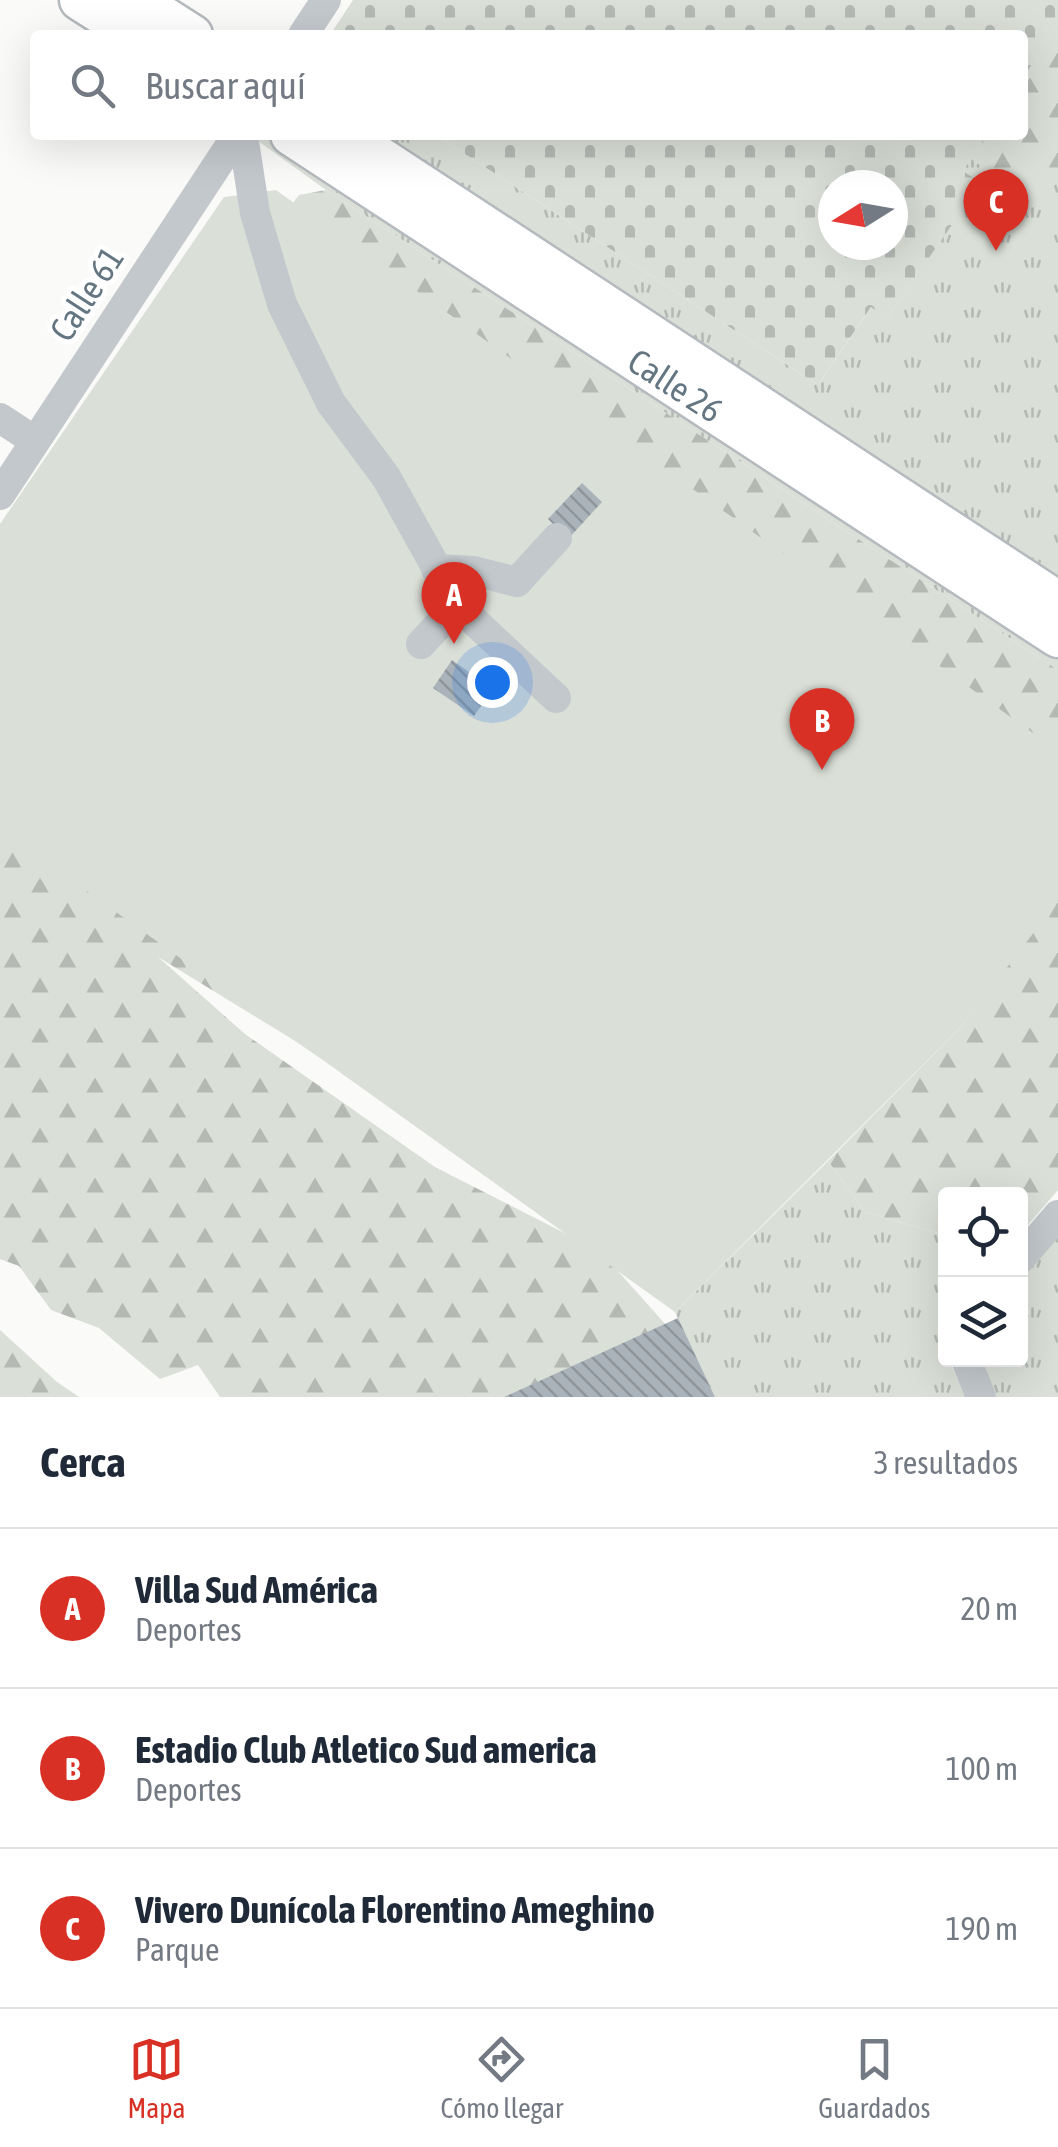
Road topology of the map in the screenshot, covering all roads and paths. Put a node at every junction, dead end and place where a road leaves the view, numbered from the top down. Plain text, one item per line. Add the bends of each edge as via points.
1 (80, 0) edge
2 (137, 0) edge
3 (326, 0) edge
4 (127, 30) edge
5 (184, 30) edge
6 (306, 30) edge
7 (237, 140) edge
8 (241, 140) edge
9 (300, 140) edge
10 (354, 140) edge
11 (0, 418) edge
12 (36, 441) junction
13 (0, 495) edge
14 (557, 538) dead end
15 (436, 569) junction
16 (1058, 602) edge
17 (457, 605) junction
18 (1058, 637) edge
19 (421, 644) dead end
20 (556, 698) dead end
21 (1058, 1214) edge
22 (1028, 1249) edge
23 (969, 1367) edge
24 (980, 1397) edge

1 - 4 main road
2 - 5 main road
3 - 6 street
7 - 12 street, Calle 61
8 - 15 street via 282,304 331,403 386,477
9 - 18 main road, Calle 26
10 - 16 main road, Calle 26
11 - 12 street
12 - 13 street, Calle 61
14 - 15 street via 516,582
15 - 17 street
17 - 19 street
17 - 20 street
21 - 22 street
23 - 24 street

